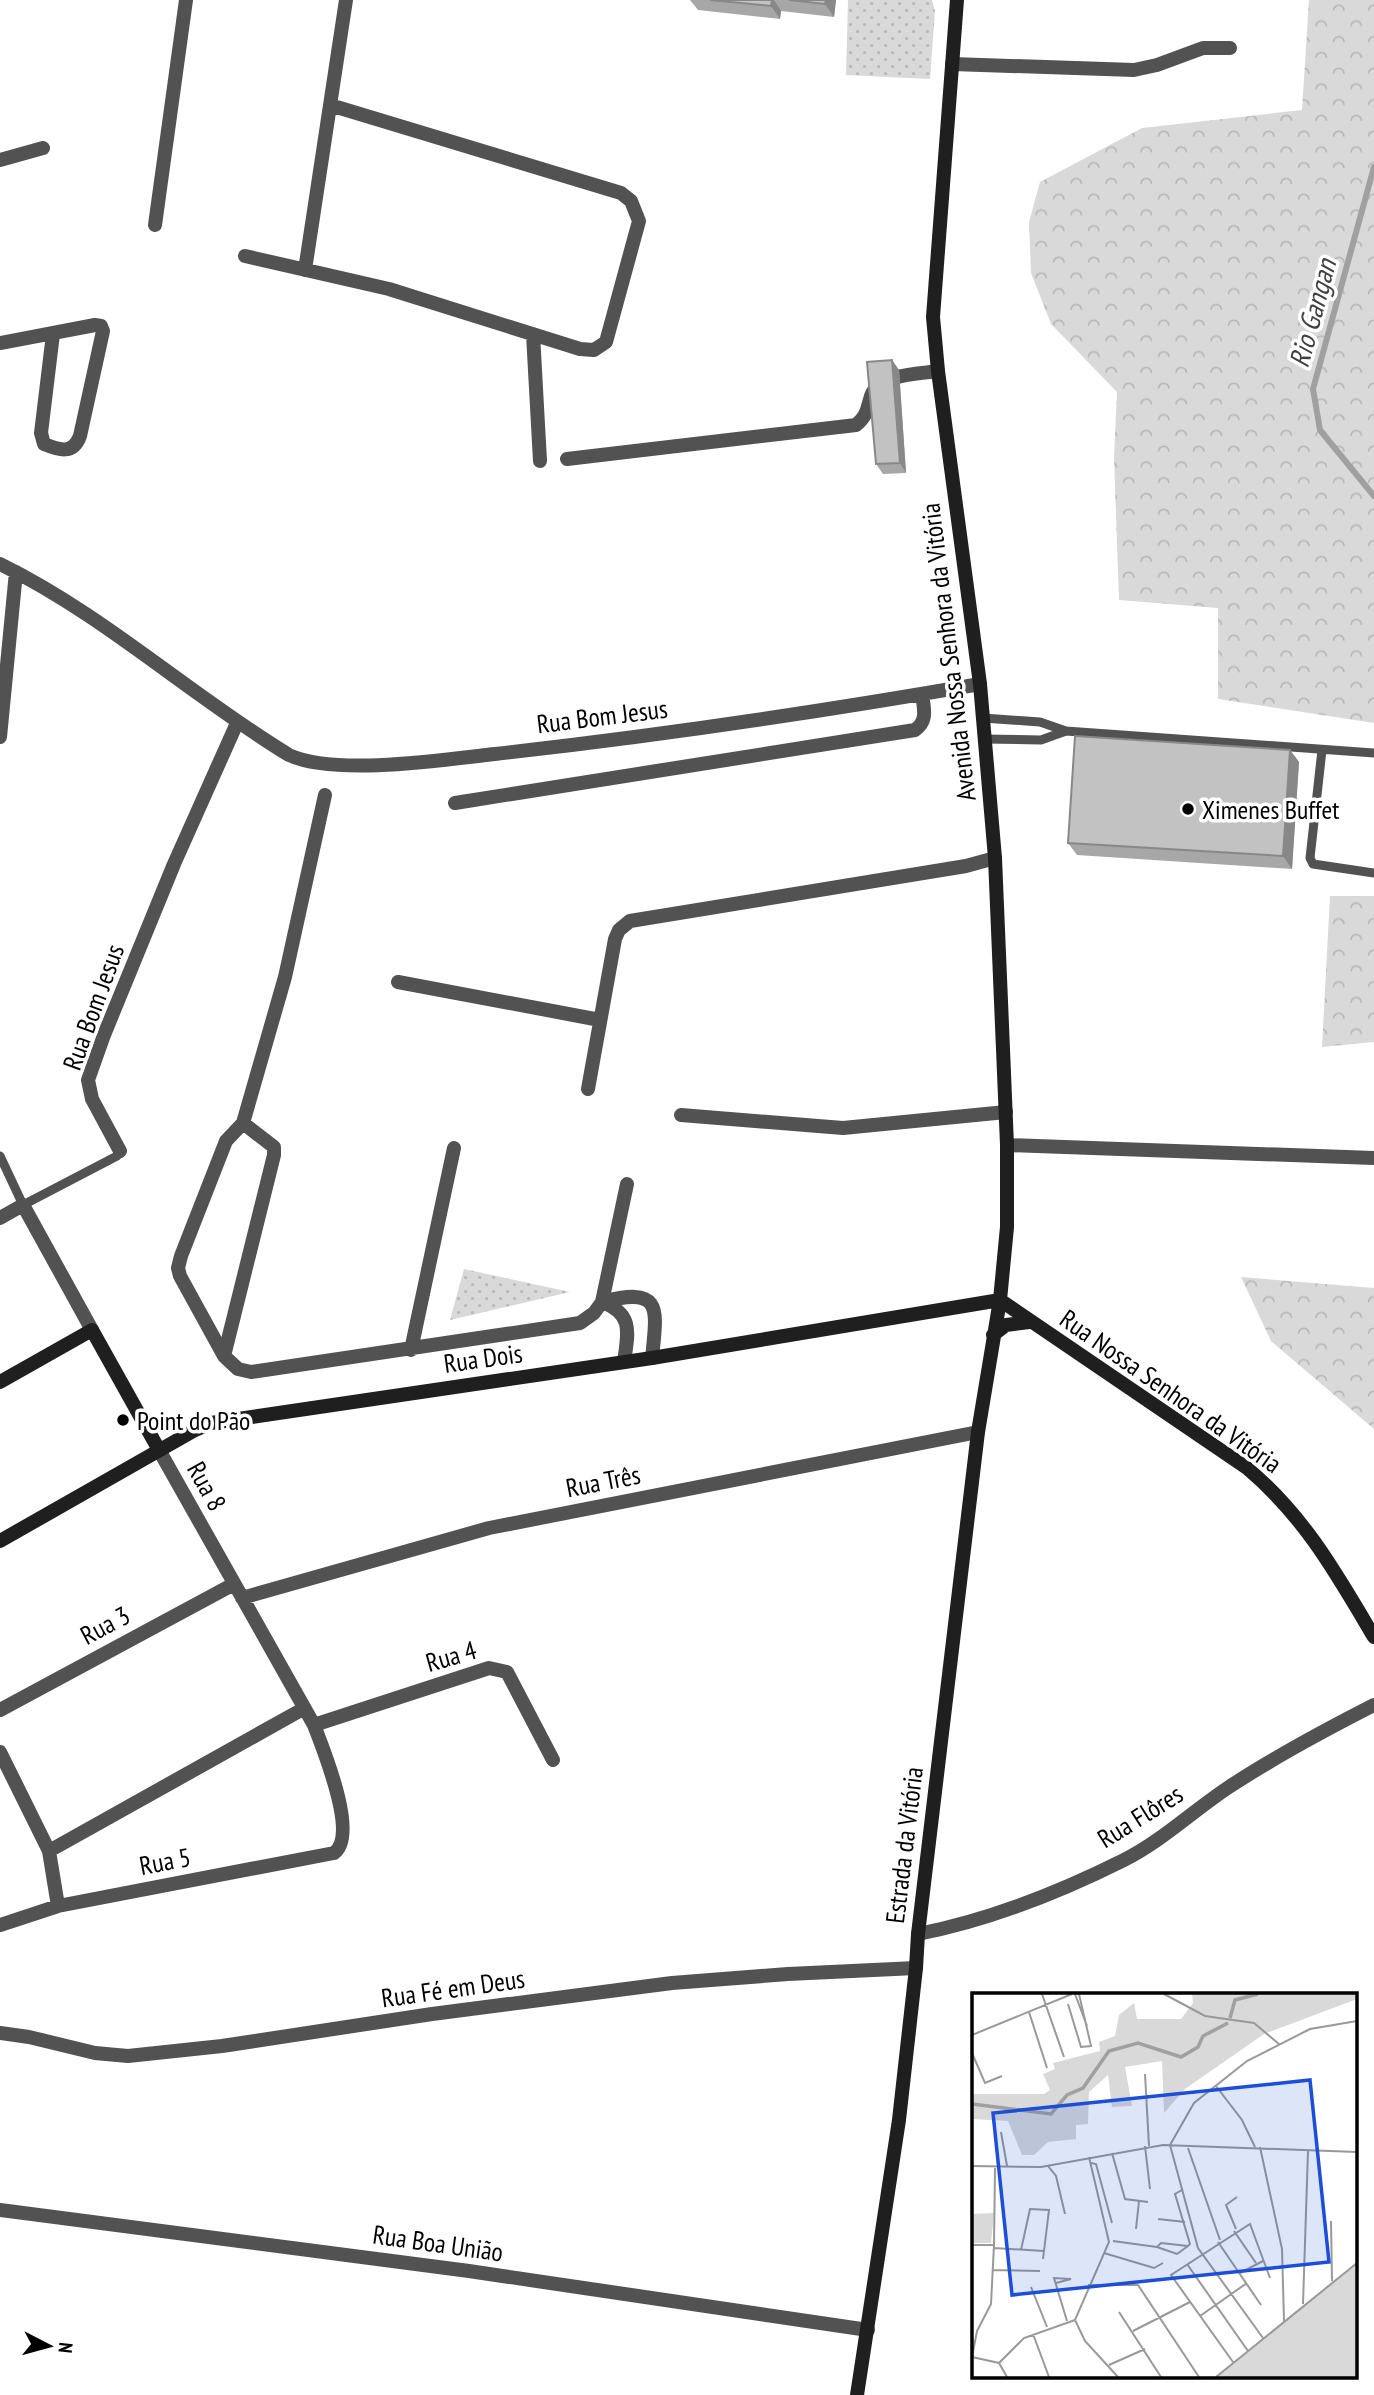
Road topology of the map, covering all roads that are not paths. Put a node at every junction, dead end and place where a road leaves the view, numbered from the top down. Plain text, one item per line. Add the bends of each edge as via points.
1 (186, 0) edge
2 (346, 0) edge
3 (957, 0) edge
4 (1230, 48) dead end
5 (952, 64) junction
6 (330, 105) junction
7 (43, 148) dead end
8 (0, 160) edge
9 (155, 225) dead end
10 (246, 256) dead end
11 (305, 270) junction
12 (53, 334) junction
13 (533, 334) junction
14 (0, 343) edge
15 (938, 371) junction
16 (567, 458) dead end
17 (540, 461) dead end
18 (0, 564) edge
19 (16, 572) junction
20 (980, 684) junction
21 (922, 694) junction
22 (982, 718) junction
23 (237, 723) junction
24 (1066, 731) junction
25 (0, 737) edge
26 (985, 739) junction
27 (1322, 750) junction
28 (1374, 753) edge
29 (325, 795) dead end
30 (455, 803) dead end
31 (995, 858) junction
32 (1374, 873) edge
33 (398, 982) dead end
34 (600, 1020) junction
35 (588, 1089) dead end
36 (1006, 1112) junction
37 (681, 1115) dead end
38 (243, 1123) junction
39 (1007, 1145) junction
40 (454, 1148) dead end
41 (120, 1151) joint
42 (0, 1156) edge
43 (1374, 1158) edge
44 (628, 1184) dead end
45 (23, 1205) junction
46 (0, 1218) edge
47 (1000, 1300) junction
48 (601, 1302) junction
49 (1030, 1322) junction
50 (92, 1330) junction
51 (993, 1335) junction
52 (411, 1350) junction
53 (224, 1356) junction
54 (652, 1358) junction
55 (624, 1362) junction
56 (0, 1381) edge
57 (978, 1432) junction
58 (159, 1450) junction
59 (0, 1541) edge
60 (234, 1584) junction
61 (242, 1598) junction
62 (1374, 1637) edge
63 (1374, 1705) edge
64 (303, 1709) junction
65 (0, 1710) edge
66 (314, 1725) junction
67 (0, 1752) edge
68 (554, 1760) dead end
69 (340, 1849) joint
70 (48, 1851) junction
71 (58, 1906) junction
72 (0, 1925) edge
73 (918, 1934) junction
74 (916, 1968) junction
75 (0, 2033) edge
76 (0, 2210) edge
77 (868, 2330) junction
78 (857, 2395) edge

1 - 9 street
2 - 6 street
3 - 5 main road, Avenida Nossa Senhora da Vitória
4 - 5 street via 1203,48 1134,70
5 - 15 main road, Avenida Nossa Senhora da Vitória via 933,317
6 - 11 street
6 - 13 street via 621,193 631,201 639,221 606,342 594,350 580,349
7 - 8 street
10 - 11 street
11 - 13 street via 389,289
12 - 12 street via 95,325 103,331 80,436 69,450 44,444 41,433
12 - 14 street
13 - 17 street
15 - 16 street via 885,381 872,393 865,417 856,425
15 - 20 main road, Avenida Nossa Senhora da Vitória
18 - 19 street, Rua Bom Jesus
19 - 23 street, Rua Bom Jesus via 88,614
19 - 25 street
20 - 21 street, Rua Bom Jesus
20 - 22 main road, Avenida Nossa Senhora da Vitória
21 - 23 street, Rua Bom Jesus via 573,746 420,762 334,765 297,759
21 - 30 street via 925,715 923,725 915,730
22 - 24 lane via 1040,722
22 - 26 main road, Avenida Nossa Senhora da Vitória
23 - 41 street, Rua Bom Jesus via 174,864 88,1080 92,1099
24 - 26 lane via 1041,740
24 - 27 lane
26 - 31 main road, Avenida Nossa Senhora da Vitória
27 - 28 lane
27 - 32 lane via 1310,858 1313,864
29 - 38 street via 285,977
31 - 34 street via 630,921 615,939
31 - 36 main road, Avenida Nossa Senhora da Vitória
33 - 34 street
34 - 35 street
36 - 37 street via 843,1128
36 - 39 main road, Avenida Nossa Senhora da Vitória
38 - 53 street via 274,1147 274,1155
38 - 53 street via 226,1141 178,1268
39 - 43 street
39 - 47 main road, Avenida Nossa Senhora da Vitória
40 - 52 street
41 - 45 lane
42 - 45 lane, Rua 8
44 - 48 street
45 - 46 street
45 - 50 street, Rua 8
47 - 49 main road, Rua Nossa Senhora da Vitória
47 - 51 main road, Estrada da Vitória
47 - 54 main road, Rua Dois
48 - 52 street via 587,1319 573,1326
48 - 54 street via 630,1296 651,1304 656,1312
48 - 55 street via 617,1308 626,1321
49 - 51 main road via 1006,1325
49 - 62 main road, Rua Nossa Senhora da Vitória via 1247,1468 1269,1488 1312,1537
50 - 56 main road
50 - 58 main road, Rua 8
51 - 57 main road, Estrada da Vitória
52 - 53 street via 251,1372 238,1369
54 - 55 main road, Rua Dois
55 - 58 main road, Rua Dois via 211,1423
57 - 61 street, Rua Três via 489,1528
57 - 73 main road, Estrada da Vitória
58 - 59 main road, Rua Dois
58 - 60 street, Rua 8
60 - 61 street, Rua 8
60 - 65 street, Rua 3
61 - 64 street, Rua 8
63 - 73 street, Rua Flôres via 1230,1787 1125,1860 1032,1902 962,1926
64 - 66 street, Rua 8
64 - 70 street
66 - 68 street, Rua 4 via 489,1668 501,1669 507,1672
66 - 69 street, Rua 8 via 341,1812
67 - 70 street
69 - 71 street, Rua 5
70 - 71 street
71 - 72 street, Rua 5
73 - 74 main road, Estrada da Vitória
74 - 75 street, Rua Fé em Deus via 672,1983 128,2056
74 - 77 main road, Estrada da Vitória
76 - 77 street, Rua Boa União via 470,2271
77 - 78 main road, Estrada da Vitória

